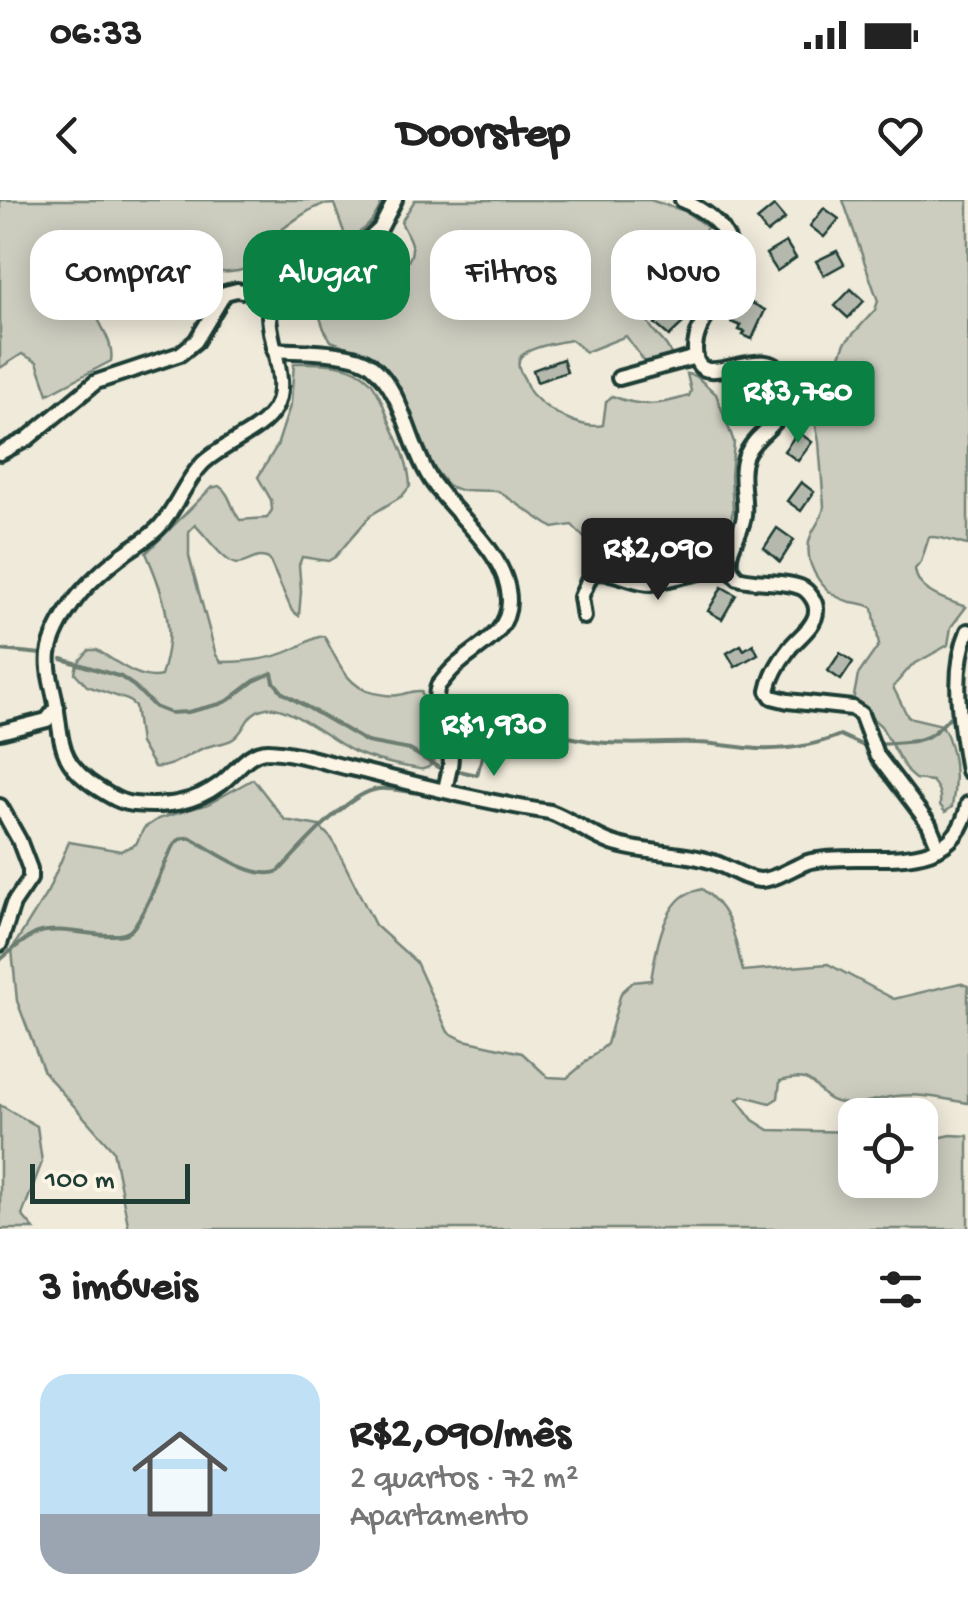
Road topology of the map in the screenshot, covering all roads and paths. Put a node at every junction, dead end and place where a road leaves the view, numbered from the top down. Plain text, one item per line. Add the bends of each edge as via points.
1 (395, 200) edge
2 (682, 200) edge
3 (380, 230) edge
4 (243, 291) edge
5 (270, 320) edge
6 (274, 350) junction
7 (696, 357) junction
8 (619, 378) dead end
9 (0, 454) edge
10 (730, 565) junction
11 (584, 618) dead end
12 (968, 632) edge
13 (56, 707) junction
14 (0, 732) edge
15 (968, 771) edge
16 (444, 790) junction
17 (968, 804) edge
18 (0, 806) edge
19 (940, 848) junction
20 (0, 944) edge

1 - 3 street
2 - 7 street via 714,219 734,256 729,279 700,328
4 - 9 street via 225,293 196,341 180,354 96,382
5 - 6 street
6 - 13 street via 280,392 273,412 204,462 160,527 70,606 49,650
6 - 16 street via 350,356 370,364 396,400 430,478 486,544 506,582 509,604 502,624 438,686 450,748
7 - 8 street
7 - 10 street via 716,371 761,360 775,364 790,390 785,408 745,458 745,512
10 - 11 street via 652,583 598,571 581,597
10 - 19 street via 738,578 805,589 814,600 812,622 776,667 768,691 860,714 876,754
12 - 15 street via 960,692
13 - 14 street via 47,720
13 - 16 street via 72,767 127,803 186,802 264,750
16 - 19 street via 550,812 614,844 696,857 760,880 813,861 907,857
17 - 19 street via 964,823
18 - 20 street via 30,869

